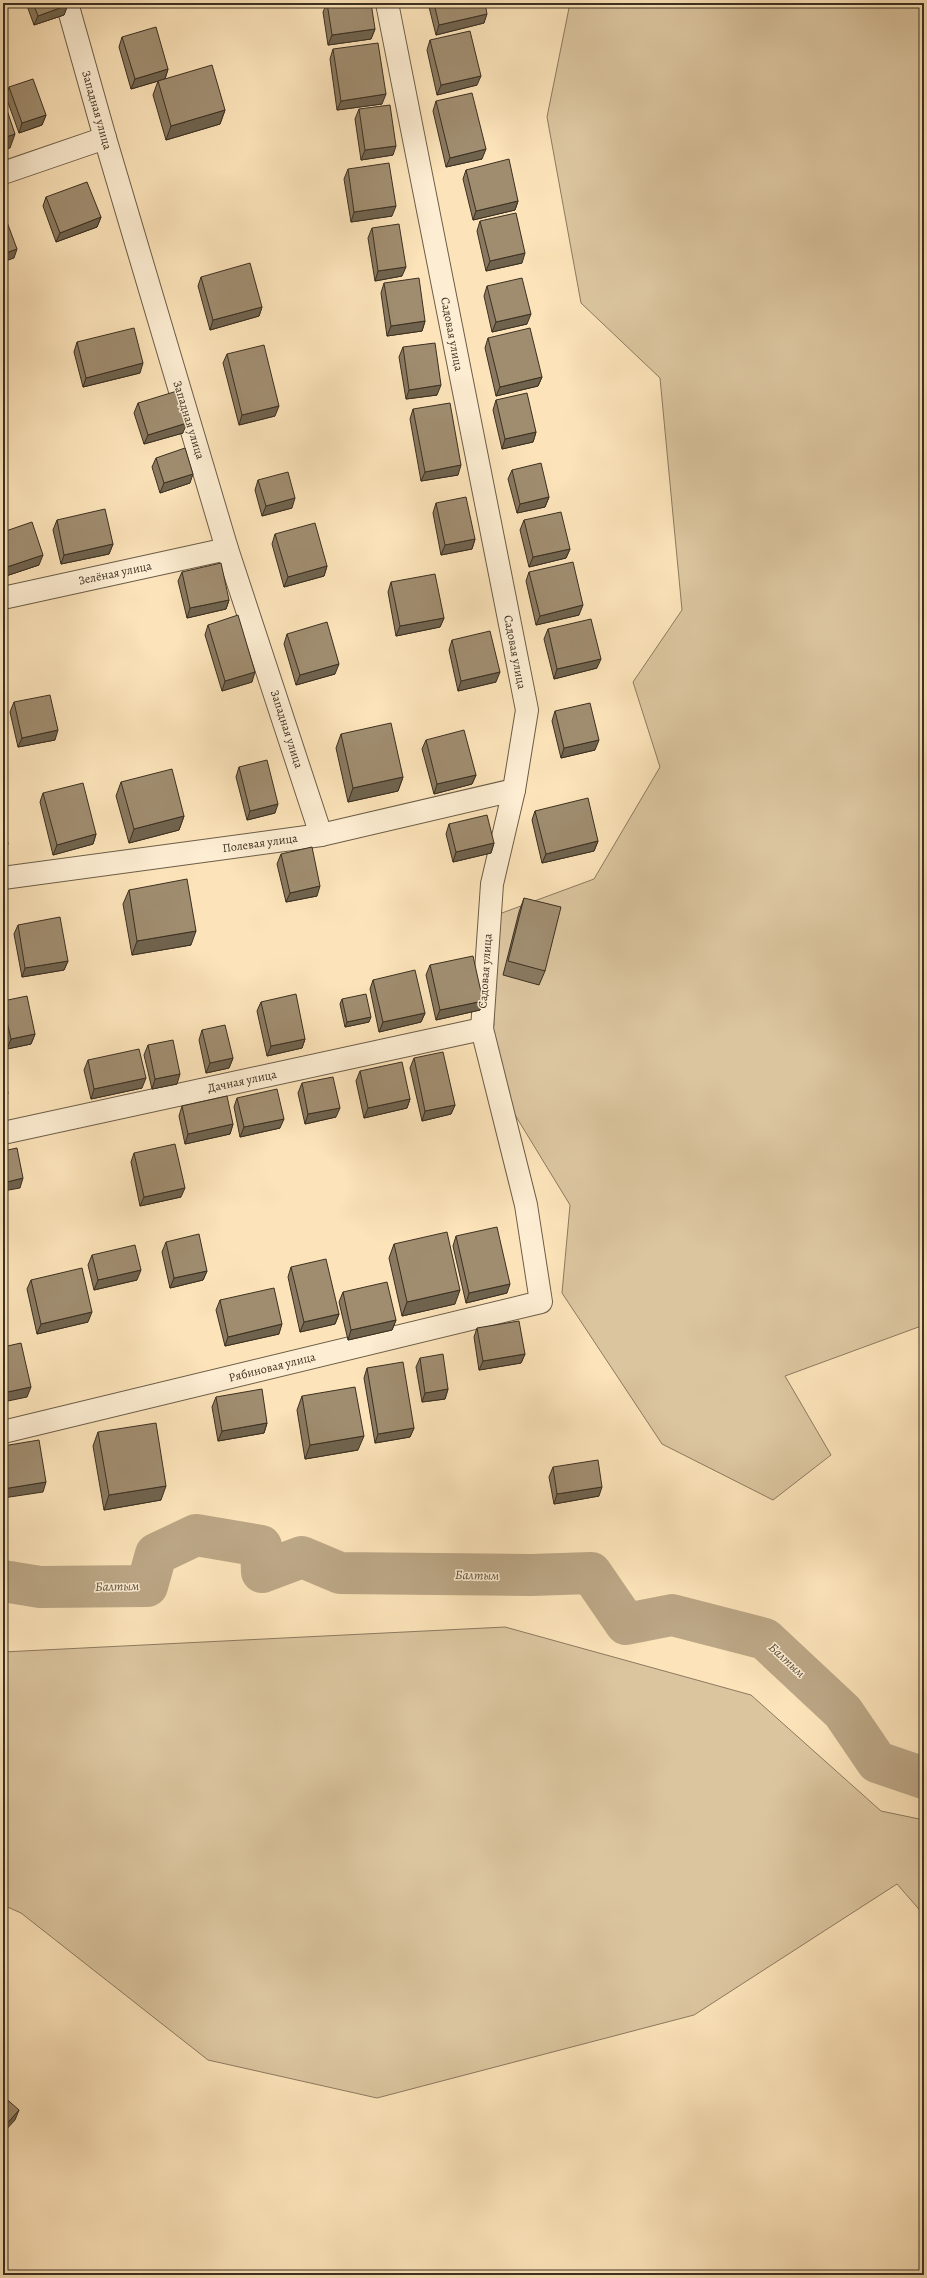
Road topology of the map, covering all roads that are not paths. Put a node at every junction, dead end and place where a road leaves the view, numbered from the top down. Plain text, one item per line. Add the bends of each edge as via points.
1 (67, 3) edge
2 (387, 3) edge
3 (105, 138) junction
4 (3, 173) edge
5 (228, 549) junction
6 (3, 598) edge
7 (514, 790) junction
8 (321, 834) junction
9 (3, 878) edge
10 (482, 1029) junction
11 (3, 1133) edge
12 (541, 1302) joint
13 (3, 1432) edge

1 - 3 street, Западная улица
2 - 7 street, Садовая улица via 527,710
3 - 4 street
3 - 5 street, Западная улица
5 - 6 street, Зелёная улица
5 - 8 street, Западная улица
7 - 8 street, Полевая улица
7 - 10 street, Садовая улица via 492,884
8 - 9 street, Полевая улица
10 - 11 street, Дачная улица
10 - 12 street, Садовая улица via 526,1205
12 - 13 street, Рябиновая улица

